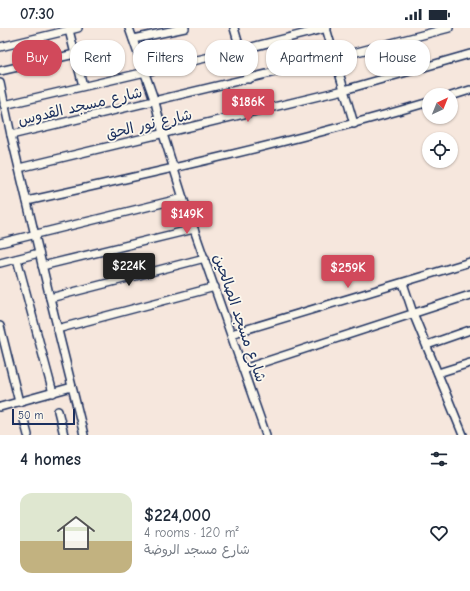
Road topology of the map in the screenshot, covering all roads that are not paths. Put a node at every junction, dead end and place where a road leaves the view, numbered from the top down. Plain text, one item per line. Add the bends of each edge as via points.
1 (78, 28) edge
2 (129, 28) edge
3 (185, 28) edge
4 (234, 28) edge
5 (326, 28) edge
6 (449, 28) edge
7 (69, 30) junction
8 (133, 39) joint
9 (72, 40) edge
10 (237, 40) edge
11 (329, 40) edge
12 (258, 45) edge
13 (0, 47) edge
14 (357, 52) edge
15 (470, 54) edge
16 (70, 55) edge
17 (0, 71) edge
18 (133, 75) edge
19 (266, 75) edge
20 (80, 76) edge
21 (146, 76) edge
22 (248, 76) edge
23 (340, 76) edge
24 (249, 79) junction
25 (0, 83) edge
26 (83, 86) junction
27 (344, 90) junction
28 (470, 90) edge
29 (458, 94) edge
30 (154, 102) junction
31 (422, 104) edge
32 (4, 105) junction
33 (354, 124) junction
34 (163, 134) junction
35 (11, 135) junction
36 (19, 168) junction
37 (174, 168) junction
38 (184, 198) junction
39 (27, 200) junction
40 (194, 229) junction
41 (35, 234) junction
42 (0, 243) edge
43 (39, 253) junction
44 (204, 258) junction
45 (17, 259) junction
46 (470, 262) edge
47 (0, 263) edge
48 (42, 266) junction
49 (403, 283) junction
50 (215, 287) junction
51 (470, 295) edge
52 (50, 298) junction
53 (413, 313) junction
54 (0, 327) edge
55 (57, 329) junction
56 (470, 330) edge
57 (231, 334) junction
58 (427, 345) junction
59 (470, 363) edge
60 (243, 369) junction
61 (438, 373) junction
62 (72, 387) junction
63 (53, 393) junction
64 (19, 402) junction
65 (0, 408) edge
66 (58, 410) dead end
67 (24, 420) dead end
68 (28, 435) edge
69 (64, 435) edge
70 (84, 435) edge
71 (266, 435) edge
72 (463, 435) edge

1 - 7 street
2 - 8 street, شارع مسجد الصالحين
3 - 8 street
4 - 10 street
5 - 11 street
5 - 12 street
6 - 14 street, شارع مسجد القدوس
7 - 9 street
7 - 13 street
15 - 27 street, شارع نور الحق
16 - 17 street
18 - 26 street
19 - 24 street, شارع مسجد القدوس
20 - 26 street
21 - 30 street, شارع مسجد الصالحين
22 - 24 street
23 - 27 street
24 - 30 street, شارع مسجد القدوس
25 - 32 street
26 - 32 street
27 - 33 street
27 - 34 street, شارع نور الحق
28 - 29 street
30 - 34 street, شارع مسجد الصالحين
30 - 35 street, شارع مسجد القدوس
31 - 33 street
32 - 35 street
33 - 37 street
34 - 36 street, شارع نور الحق
34 - 37 street, شارع مسجد الصالحين
35 - 36 street
36 - 39 street
37 - 38 street, شارع مسجد الصالحين
37 - 39 street
38 - 40 street, شارع مسجد الصالحين
38 - 41 street
39 - 41 street
40 - 44 street, شارع مسجد الصالحين
40 - 48 street
41 - 42 street
41 - 43 street
43 - 45 street
43 - 48 street
44 - 50 street, شارع مسجد الصالحين
44 - 52 street
45 - 47 street
45 - 63 street
46 - 49 street
48 - 52 street
49 - 53 street
49 - 57 street
50 - 55 street
50 - 57 street, شارع مسجد الصالحين
51 - 53 street
52 - 55 street
53 - 58 street
53 - 60 street
54 - 64 street
55 - 62 street
56 - 58 street
57 - 60 street, شارع مسجد الصالحين
58 - 61 street
59 - 61 street
60 - 71 street, شارع مسجد الصالحين
61 - 72 street
62 - 63 street
62 - 70 street
63 - 64 street
64 - 65 street
66 - 69 street
67 - 68 street

